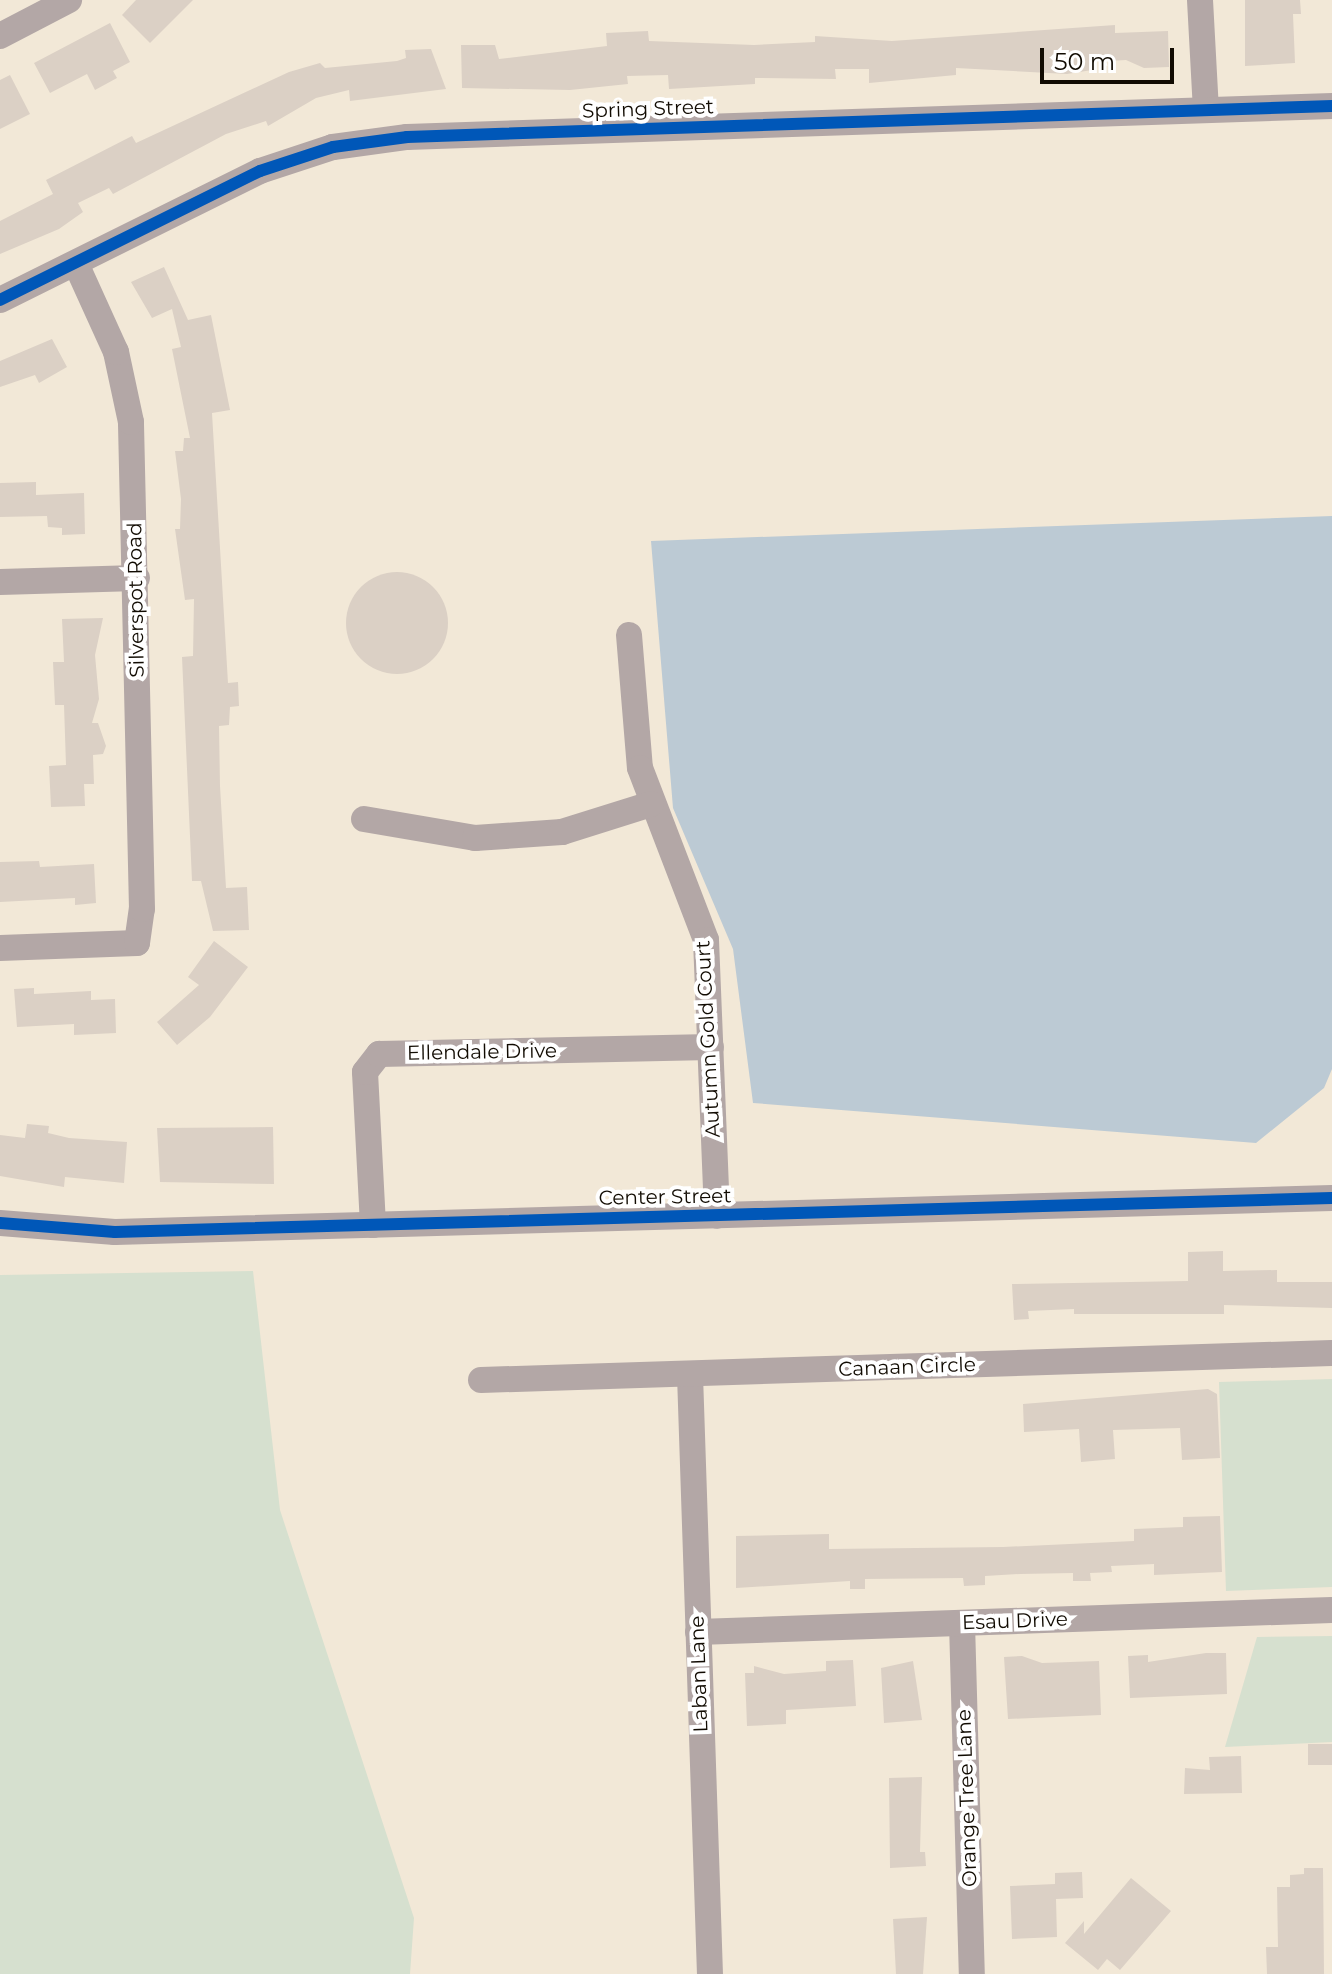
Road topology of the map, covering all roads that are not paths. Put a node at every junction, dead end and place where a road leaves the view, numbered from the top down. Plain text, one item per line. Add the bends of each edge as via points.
1 (69, 0) edge
2 (1200, 0) edge
3 (0, 36) edge
4 (1332, 106) edge
5 (1206, 110) junction
6 (77, 266) junction
7 (0, 300) edge
8 (137, 578) junction
9 (0, 582) edge
10 (629, 635) dead end
11 (651, 804) junction
12 (364, 819) dead end
13 (0, 948) edge
14 (711, 1047) junction
15 (1332, 1198) edge
16 (717, 1216) junction
17 (0, 1223) edge
18 (373, 1225) junction
19 (1332, 1353) edge
20 (690, 1375) junction
21 (481, 1380) dead end
22 (1332, 1610) edge
23 (962, 1623) junction
24 (698, 1632) junction
25 (710, 1974) edge
26 (972, 1974) edge

1 - 3 street
2 - 5 street
4 - 5 street, Spring Street
5 - 6 street, Spring Street via 407,137 333,147 260,171
6 - 7 street, Spring Street
6 - 8 street, Silverspot Road via 126,389
8 - 9 street
8 - 13 street, Silverspot Road via 142,909 137,943
10 - 11 street, Autumn Gold Court via 640,768
11 - 12 street via 562,832 475,838
11 - 14 street, Autumn Gold Court via 706,940
14 - 16 street, Autumn Gold Court
14 - 18 street, Ellendale Drive via 379,1054 365,1072
15 - 16 street, Center Street
16 - 18 street, Center Street
17 - 18 street, Center Street via 115,1232
19 - 20 street, Canaan Circle
20 - 21 street, Canaan Circle
20 - 24 street, Laban Lane
22 - 23 street, Esau Drive
23 - 24 street, Esau Drive
23 - 26 street, Orange Tree Lane
24 - 25 street, Laban Lane

